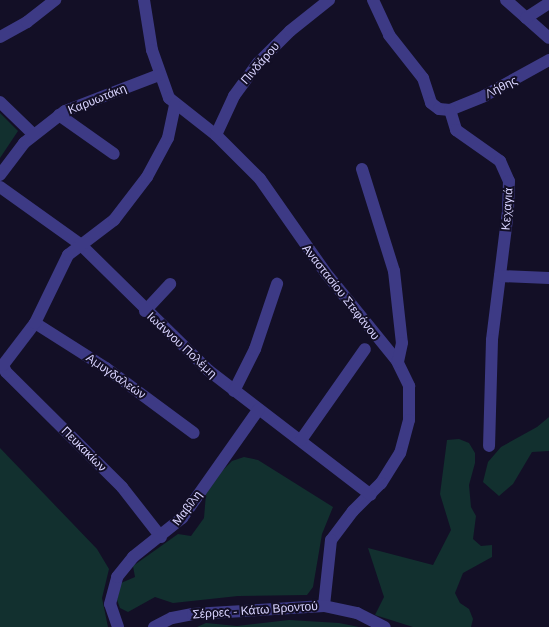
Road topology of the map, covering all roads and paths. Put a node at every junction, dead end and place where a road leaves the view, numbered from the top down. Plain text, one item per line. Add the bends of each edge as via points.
1 (55, 0) edge
2 (144, 0) edge
3 (373, 0) edge
4 (506, 0) edge
5 (322, 2) edge
6 (549, 3) edge
7 (526, 18) junction
8 (0, 37) edge
9 (549, 38) edge
10 (549, 60) edge
11 (160, 75) junction
12 (0, 102) edge
13 (175, 105) junction
14 (450, 110) junction
15 (58, 115) junction
16 (33, 134) junction
17 (216, 134) junction
18 (114, 154) dead end
19 (362, 169) dead end
20 (0, 175) edge
21 (0, 187) edge
22 (80, 244) junction
23 (500, 276) junction
24 (549, 278) edge
25 (170, 284) dead end
26 (277, 284) dead end
27 (146, 311) junction
28 (35, 323) junction
29 (365, 349) dead end
30 (398, 362) junction
31 (234, 391) junction
32 (259, 409) junction
33 (194, 433) dead end
34 (301, 440) junction
35 (489, 446) dead end
36 (371, 495) junction
37 (161, 537) junction
38 (324, 606) junction
39 (118, 627) edge
40 (154, 627) edge
41 (385, 627) edge

1 - 8 street via 27,22
2 - 11 street, Αναστασίου Στεφάνου
3 - 14 street via 389,36 425,80 433,106
4 - 7 street
5 - 17 street, Πινδάρου via 250,72
6 - 7 street
7 - 9 street
10 - 14 street, Λήθης via 497,90
11 - 13 street, Αναστασίου Στεφάνου via 167,95
11 - 15 street, Καρυωτάκη
12 - 16 street
13 - 17 street, Αναστασίου Στεφάνου
13 - 22 street via 164,146 147,177 114,220
14 - 23 street, Κεχαγιά via 459,134 493,155 507,171 509,205
15 - 16 street, Καρυωτάκη
15 - 18 street
16 - 20 street, Καρυωτάκη
17 - 30 street, Αναστασίου Στεφάνου via 271,192 325,272
19 - 30 street via 394,271 402,343
21 - 22 street, Ιωάννου Πολέμη
22 - 27 street, Ιωάννου Πολέμη
22 - 28 street via 62,264
23 - 24 street
23 - 35 street, Κεχαγιά via 491,355
25 - 27 street
26 - 31 street via 255,349
27 - 31 street, Ιωάννου Πολέμη via 200,364
28 - 33 street, Αμυγδαλεών via 106,368
28 - 37 street, Πευκακίων via 5,358 4,366 122,487
29 - 34 street
30 - 36 street, Αναστασίου Στεφάνου via 410,391 406,438 397,459
31 - 32 street, Ιωάννου Πολέμη
32 - 34 street, Ιωάννου Πολέμη
32 - 37 street, Μαβίλη via 182,518
34 - 36 street, Ιωάννου Πολέμη
36 - 38 street, Αναστασίου Στεφάνου via 353,511 331,540
37 - 39 street, Μαβίλη via 130,561 114,584 110,612
38 - 40 street, Σέρρες - Κάτω Βροντού via 193,614 172,618
38 - 41 street, Σέρρες - Κάτω Βροντού via 357,613

